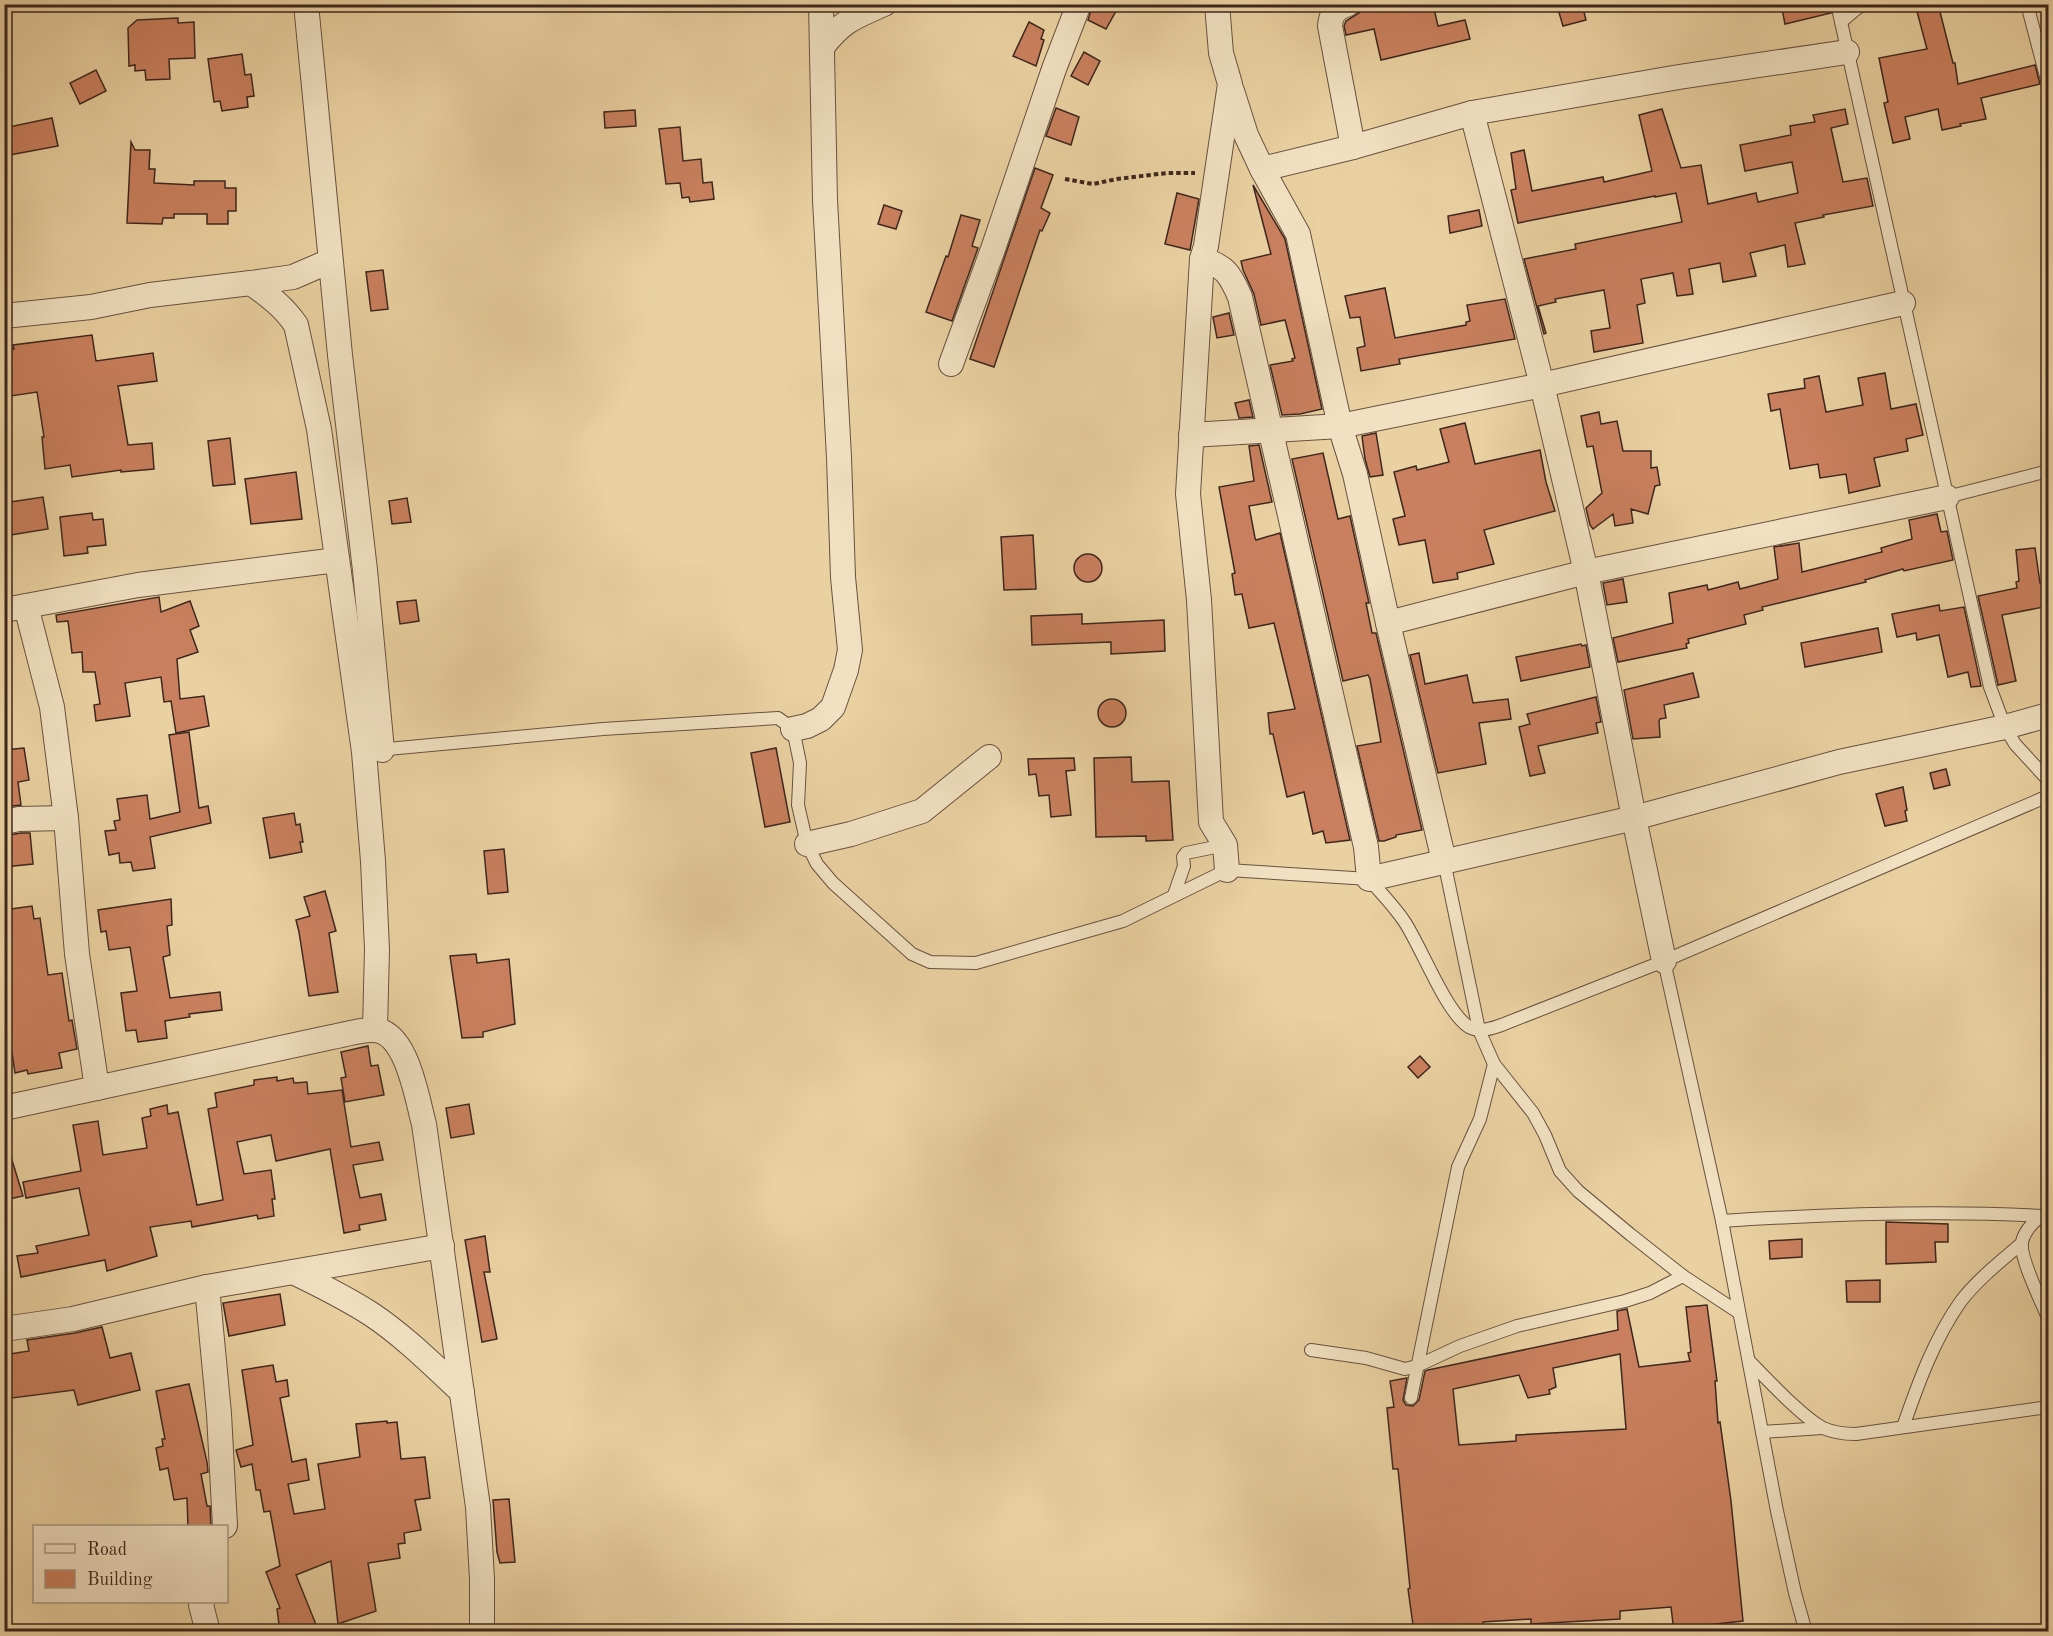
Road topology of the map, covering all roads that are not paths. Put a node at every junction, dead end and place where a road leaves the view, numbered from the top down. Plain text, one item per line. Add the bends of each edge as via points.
1 (306, 4) edge
2 (821, 4) edge
3 (884, 4) edge
4 (1079, 4) edge
5 (1216, 4) edge
6 (1348, 4) edge
7 (1837, 4) edge
8 (1864, 4) edge
9 (2026, 4) edge
10 (1841, 22) junction
11 (823, 46) junction
12 (1847, 52) junction
13 (1230, 84) junction
14 (2049, 84) edge
15 (1472, 113) junction
16 (1353, 147) junction
17 (1262, 169) junction
18 (1202, 259) junction
19 (330, 261) junction
20 (251, 283) junction
21 (1903, 303) junction
22 (4, 316) edge
23 (340, 355) junction
24 (951, 364) dead end
25 (1542, 386) junction
26 (1340, 426) junction
27 (320, 429) junction
28 (1271, 430) junction
29 (1191, 435) junction
30 (2049, 471) edge
31 (1947, 497) junction
32 (337, 560) junction
33 (1586, 572) junction
34 (15, 608) edge
35 (1388, 623) junction
36 (2049, 716) edge
37 (2005, 727) junction
38 (793, 729) junction
39 (373, 751) junction
40 (989, 757) dead end
41 (2049, 780) edge
42 (2049, 796) edge
43 (66, 818) junction
44 (1634, 818) junction
45 (4, 822) edge
46 (807, 844) junction
47 (1225, 845) junction
48 (1444, 861) junction
49 (1227, 870) junction
50 (1369, 879) junction
51 (1174, 895) junction
52 (1664, 961) junction
53 (375, 1029) junction
54 (1479, 1030) junction
55 (1494, 1064) junction
56 (96, 1088) junction
57 (4, 1108) edge
58 (2045, 1215) edge
59 (1722, 1221) junction
60 (2022, 1243) junction
61 (442, 1246) junction
62 (293, 1272) junction
63 (1683, 1276) junction
64 (207, 1287) junction
65 (1738, 1312) junction
66 (2049, 1318) edge
67 (4, 1329) edge
68 (1311, 1350) dead end
69 (1748, 1361) junction
70 (1417, 1366) junction
71 (462, 1392) junction
72 (1411, 1398) dead end
73 (2049, 1407) edge
74 (1903, 1427) junction
75 (1822, 1428) junction
76 (1762, 1432) junction
77 (225, 1525) edge
78 (202, 1603) edge
79 (2049, 1630) edge
80 (208, 1632) edge
81 (482, 1632) edge
82 (1806, 1632) edge
83 (2042, 1632) edge

1 - 19 street
2 - 11 street
3 - 11 street via 850,19
4 - 24 street
5 - 13 street via 1221,53
6 - 16 street via 1338,7 1330,26
7 - 10 lane
8 - 10 lane
9 - 14 lane
10 - 12 lane
11 - 38 street via 825,200 850,650 833,707 821,719
12 - 15 street
12 - 21 lane
13 - 17 street
13 - 18 street
15 - 16 street
15 - 25 street
16 - 17 street
17 - 26 street via 1298,234
18 - 28 street via 1220,265 1240,297
18 - 29 street
19 - 20 street via 293,277
19 - 23 street
20 - 22 street
20 - 27 street via 275,300 296,325
21 - 25 street
21 - 31 lane
23 - 27 street
23 - 39 street via 365,570
25 - 26 street
25 - 33 street
26 - 28 street
26 - 35 street via 1355,474
27 - 32 street
28 - 29 street
28 - 50 street via 1366,847
29 - 47 street via 1188,494 1199,600 1211,822
30 - 31 lane
31 - 33 street
31 - 37 lane via 1990,687
32 - 34 street via 138,585
32 - 39 street
33 - 35 street
33 - 44 street
34 - 43 street via 52,707
35 - 48 street
36 - 37 street
37 - 41 lane via 2015,744
37 - 44 street via 1839,762
38 - 39 lane via 778,718 603,729
38 - 46 lane via 800,763 798,805
39 - 53 street
40 - 46 street via 922,811
42 - 52 lane
43 - 45 street
43 - 56 street via 77,954
44 - 48 street
44 - 52 street
46 - 51 lane via 833,883 912,954 930,962 976,963 1123,921
47 - 49 street
47 - 51 lane via 1186,853
48 - 50 street
48 - 54 lane
49 - 50 lane
49 - 51 lane
50 - 54 lane via 1405,922 1450,1005 1463,1022
52 - 54 lane via 1491,1029
52 - 59 lane
53 - 56 street
53 - 61 street via 390,1036 410,1070 424,1124
54 - 55 lane
55 - 63 lane via 1533,1113 1568,1182
55 - 70 lane via 1480,1119 1458,1167 1450,1196
56 - 57 street
58 - 59 lane via 1906,1212
58 - 60 lane via 2029,1228
59 - 65 lane
60 - 66 lane via 2026,1265
60 - 74 lane via 1962,1300 1945,1326
61 - 62 street
61 - 71 street
62 - 64 street
62 - 71 street via 373,1315 410,1343
63 - 65 lane
63 - 70 lane via 1650,1293 1518,1326
64 - 67 street via 73,1319
64 - 77 street
65 - 69 lane
68 - 70 lane via 1366,1358 1398,1368
69 - 75 lane
69 - 76 lane
70 - 72 lane
71 - 81 street via 478,1508
73 - 74 lane
74 - 75 lane via 1856,1434
75 - 76 lane
76 - 82 lane
78 - 80 street
79 - 83 lane

